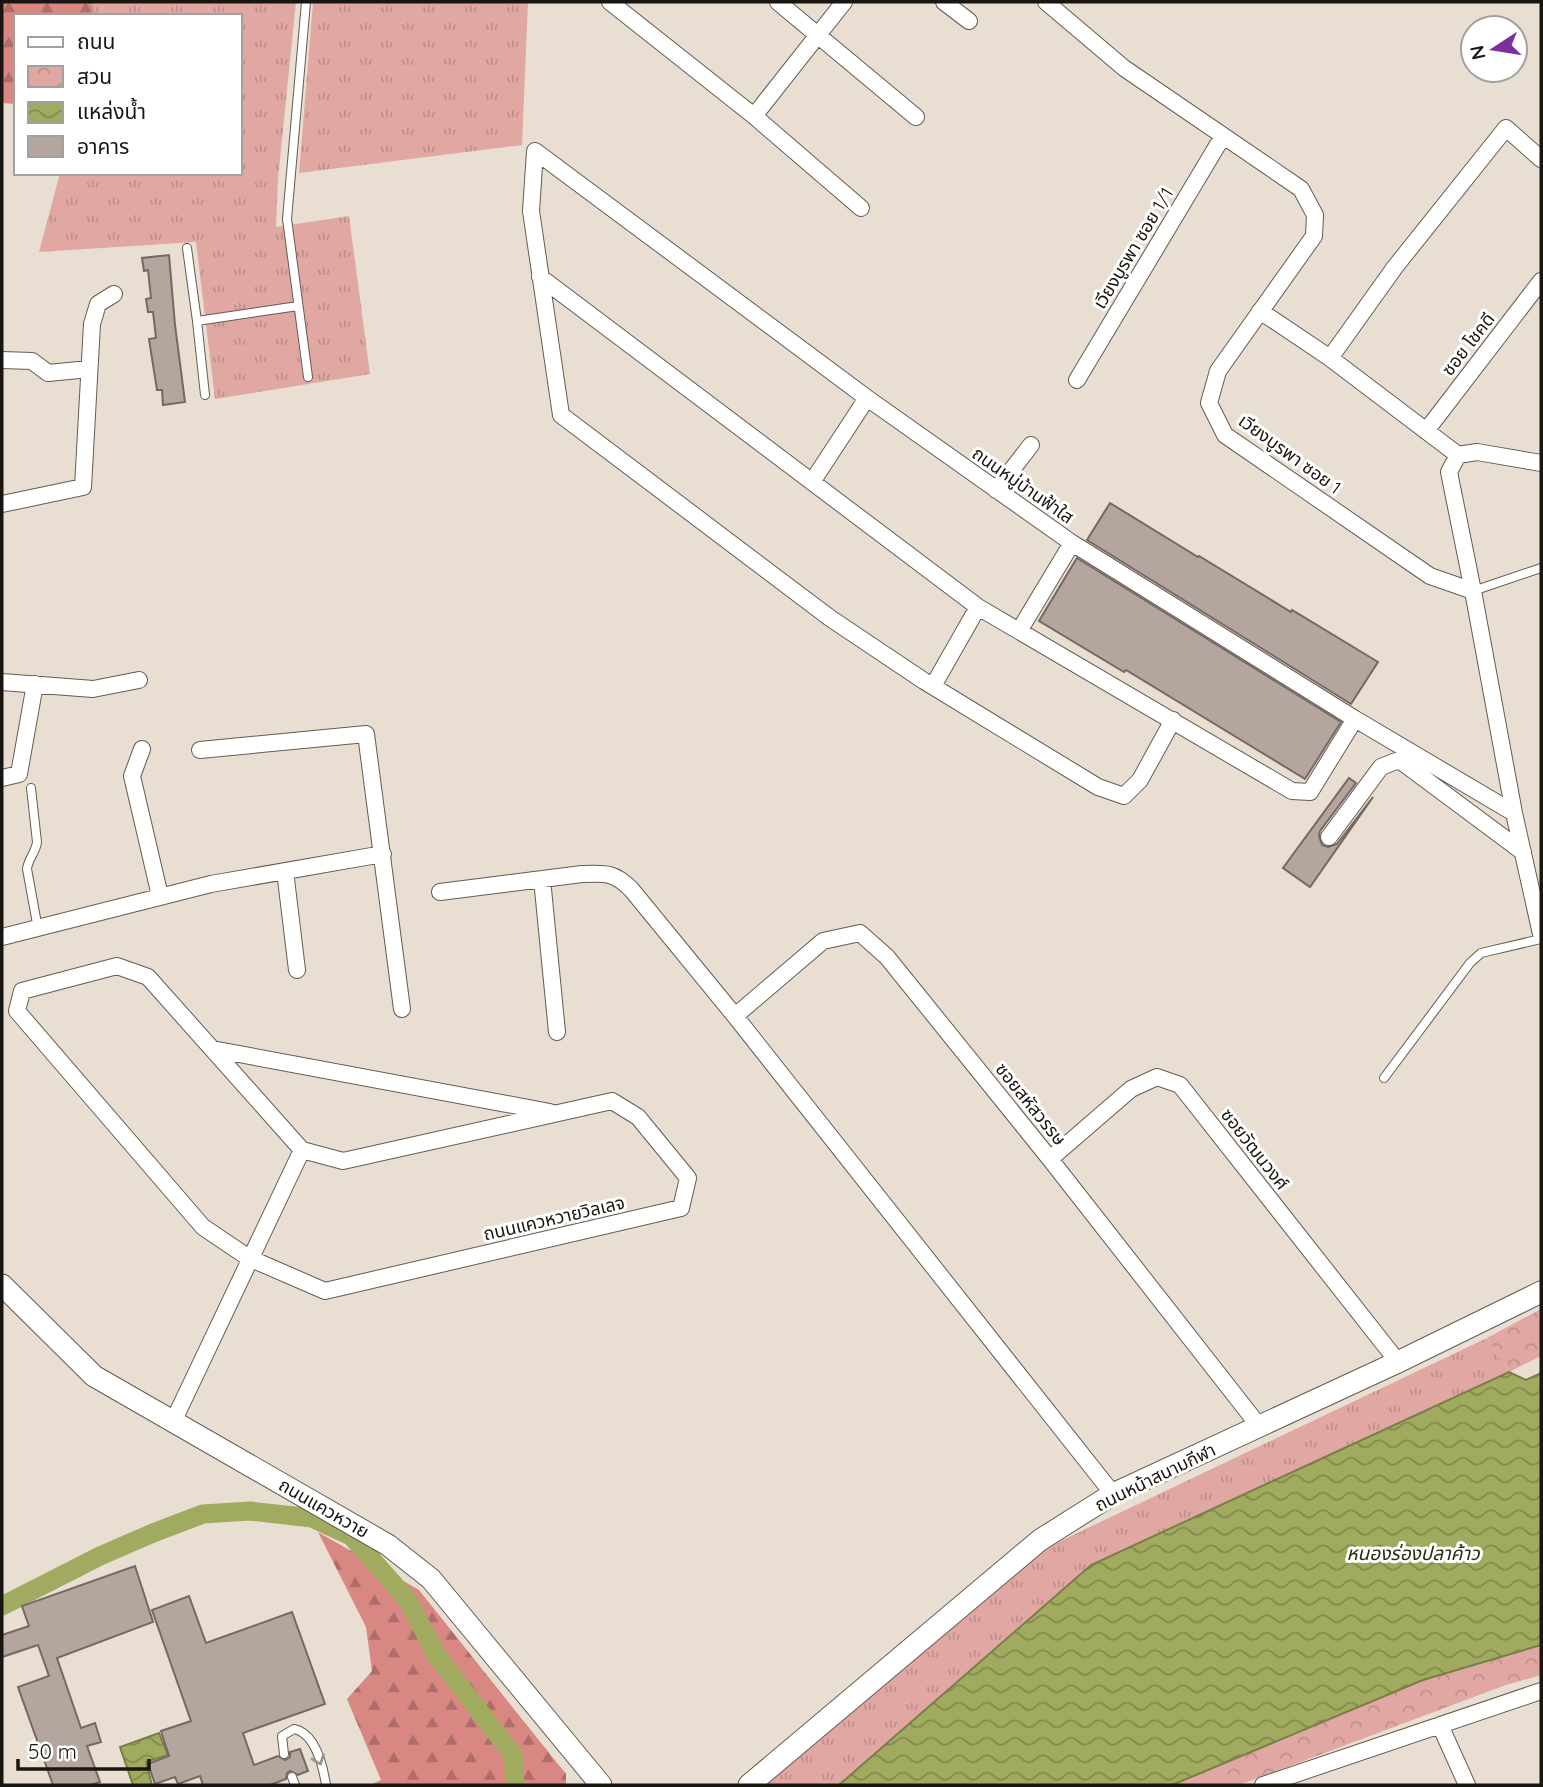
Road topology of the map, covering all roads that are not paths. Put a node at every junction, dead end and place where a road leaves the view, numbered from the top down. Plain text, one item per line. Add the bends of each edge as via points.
1 (306, 2) edge
2 (610, 2) edge
3 (778, 2) edge
4 (844, 2) edge
5 (944, 2) edge
6 (1046, 2) edge
7 (969, 21) dead end
8 (817, 36) junction
9 (754, 116) junction
10 (916, 117) dead end
11 (1223, 136) junction
12 (1541, 159) edge
13 (861, 208) dead end
14 (187, 248) dead end
15 (541, 277) junction
16 (1541, 281) edge
17 (114, 294) dead end
18 (298, 306) junction
19 (1260, 311) junction
20 (197, 321) junction
21 (1331, 358) junction
22 (2, 360) edge
23 (89, 369) junction
24 (308, 377) dead end
25 (1077, 380) dead end
26 (205, 395) dead end
27 (867, 398) junction
28 (1426, 431) junction
29 (1031, 444) dead end
30 (1458, 455) junction
31 (1541, 463) edge
32 (812, 482) junction
33 (996, 490) junction
34 (2, 504) edge
35 (1072, 543) junction
36 (1541, 568) edge
37 (1473, 591) junction
38 (978, 607) junction
39 (1019, 631) junction
40 (139, 680) dead end
41 (2, 682) edge
42 (34, 684) junction
43 (933, 686) junction
44 (1355, 719) junction
45 (1173, 720) junction
46 (142, 749) dead end
47 (200, 750) dead end
48 (2, 778) edge
49 (30, 788) dead end
50 (1514, 813) junction
51 (1329, 836) dead end
52 (1523, 852) junction
53 (383, 854) junction
54 (285, 871) junction
55 (542, 880) junction
56 (440, 892) dead end
57 (160, 896) junction
58 (38, 929) junction
59 (1541, 934) edge
60 (2, 937) edge
61 (1541, 939) edge
62 (297, 970) dead end
63 (402, 1009) dead end
64 (735, 1016) junction
65 (557, 1032) dead end
66 (212, 1049) junction
67 (1384, 1078) dead end
68 (557, 1113) junction
69 (302, 1150) junction
70 (1051, 1159) junction
71 (250, 1258) junction
72 (2, 1285) edge
73 (1541, 1292) edge
74 (1398, 1362) junction
75 (173, 1422) junction
76 (1259, 1426) junction
77 (1113, 1494) junction
78 (1541, 1691) edge
79 (1440, 1725) junction
80 (284, 1754) dead end
81 (1295, 1780) edge
82 (326, 1785) edge
83 (601, 1785) edge
84 (749, 1785) edge
85 (1263, 1785) edge
86 (1467, 1785) edge

1 - 18 lane via 287,219
2 - 9 street
3 - 8 street
4 - 8 street
5 - 7 street
6 - 11 street, เวียงบูรพา ซอย 1 via 1124,68
8 - 9 street
8 - 10 street
9 - 13 street
11 - 19 street, เวียงบูรพา ซอย 1 via 1301,189 1315,215 1314,236
11 - 25 street, เวียงบูรพา ซอย 1/1
12 - 21 street via 1506,128 1395,267
14 - 20 lane
15 - 27 street, ถนนหมู่บ้านฟ้าใส via 531,211 535,151
15 - 32 street
15 - 43 street via 561,415 830,618
16 - 28 street, ซอย โชคดี
17 - 23 street via 98,304
18 - 20 lane
18 - 24 lane
19 - 21 street
19 - 37 street, เวียงบูรพา ซอย 1 via 1218,371 1209,403 1225,435 1430,576
20 - 26 lane
21 - 28 street
22 - 23 street via 32,361 48,373
23 - 34 street via 83,487
27 - 32 street
27 - 33 street, ถนนหมู่บ้านฟ้าใส
28 - 30 street
29 - 33 street
30 - 31 street via 1477,452
30 - 37 street via 1449,472
32 - 38 street
33 - 35 street, ถนนหมู่บ้านฟ้าใส
35 - 39 street
35 - 44 street, ถนนหมู่บ้านฟ้าใส
36 - 37 lane
37 - 50 street
38 - 39 street
38 - 43 street
39 - 45 street
40 - 42 street via 93,689
41 - 42 street
42 - 48 street via 19,774
43 - 45 street via 1098,787 1124,796 1140,780
44 - 45 street via 1310,792 1292,792
44 - 50 street, ถนนหมู่บ้านฟ้าใส
46 - 57 street via 132,776
47 - 53 street via 366,734
49 - 58 lane via 37,849 27,869
50 - 52 street
51 - 52 street via 1381,767 1396,761
52 - 59 street
53 - 54 street
53 - 63 street
54 - 57 street
54 - 62 street
55 - 56 street
55 - 64 street via 602,873 619,877
55 - 65 street
57 - 58 street
58 - 60 street
61 - 67 lane via 1481,953
64 - 70 street, ซอยสหัสวรรษ via 823,941 860,933 887,957
64 - 77 street
66 - 68 street, ถนนแควหวายวิลเลจ
66 - 69 street, ถนนแควหวายวิลเลจ
66 - 71 street, ถนนแควหวายวิลเลจ via 148,977 117,966 22,991 17,1011 203,1227
68 - 69 street, ถนนแควหวายวิลเลจ via 344,1161
68 - 71 street, ถนนแควหวายวิลเลจ via 612,1101 638,1117 688,1178 681,1208 325,1292
69 - 71 street
70 - 74 street, ซอยวัฒนวงศ์ via 1131,1089 1157,1077 1180,1085
70 - 76 street, ซอยสหัสวรรษ
71 - 75 street
72 - 75 street, ถนนแควหวาย via 94,1376
73 - 74 street, ถนนหน้าสนามกีฬา
74 - 76 street, ถนนหน้าสนามกีฬา
75 - 83 street, ถนนแควหวาย via 388,1545 430,1579
76 - 77 street, ถนนหน้าสนามกีฬา
77 - 84 street, ถนนหน้าสนามกีฬา via 1040,1539
78 - 79 street
79 - 81 street
79 - 86 street
80 -> 82 lane via 282,1736 294,1729 303,1731 310,1737
81 - 85 street

